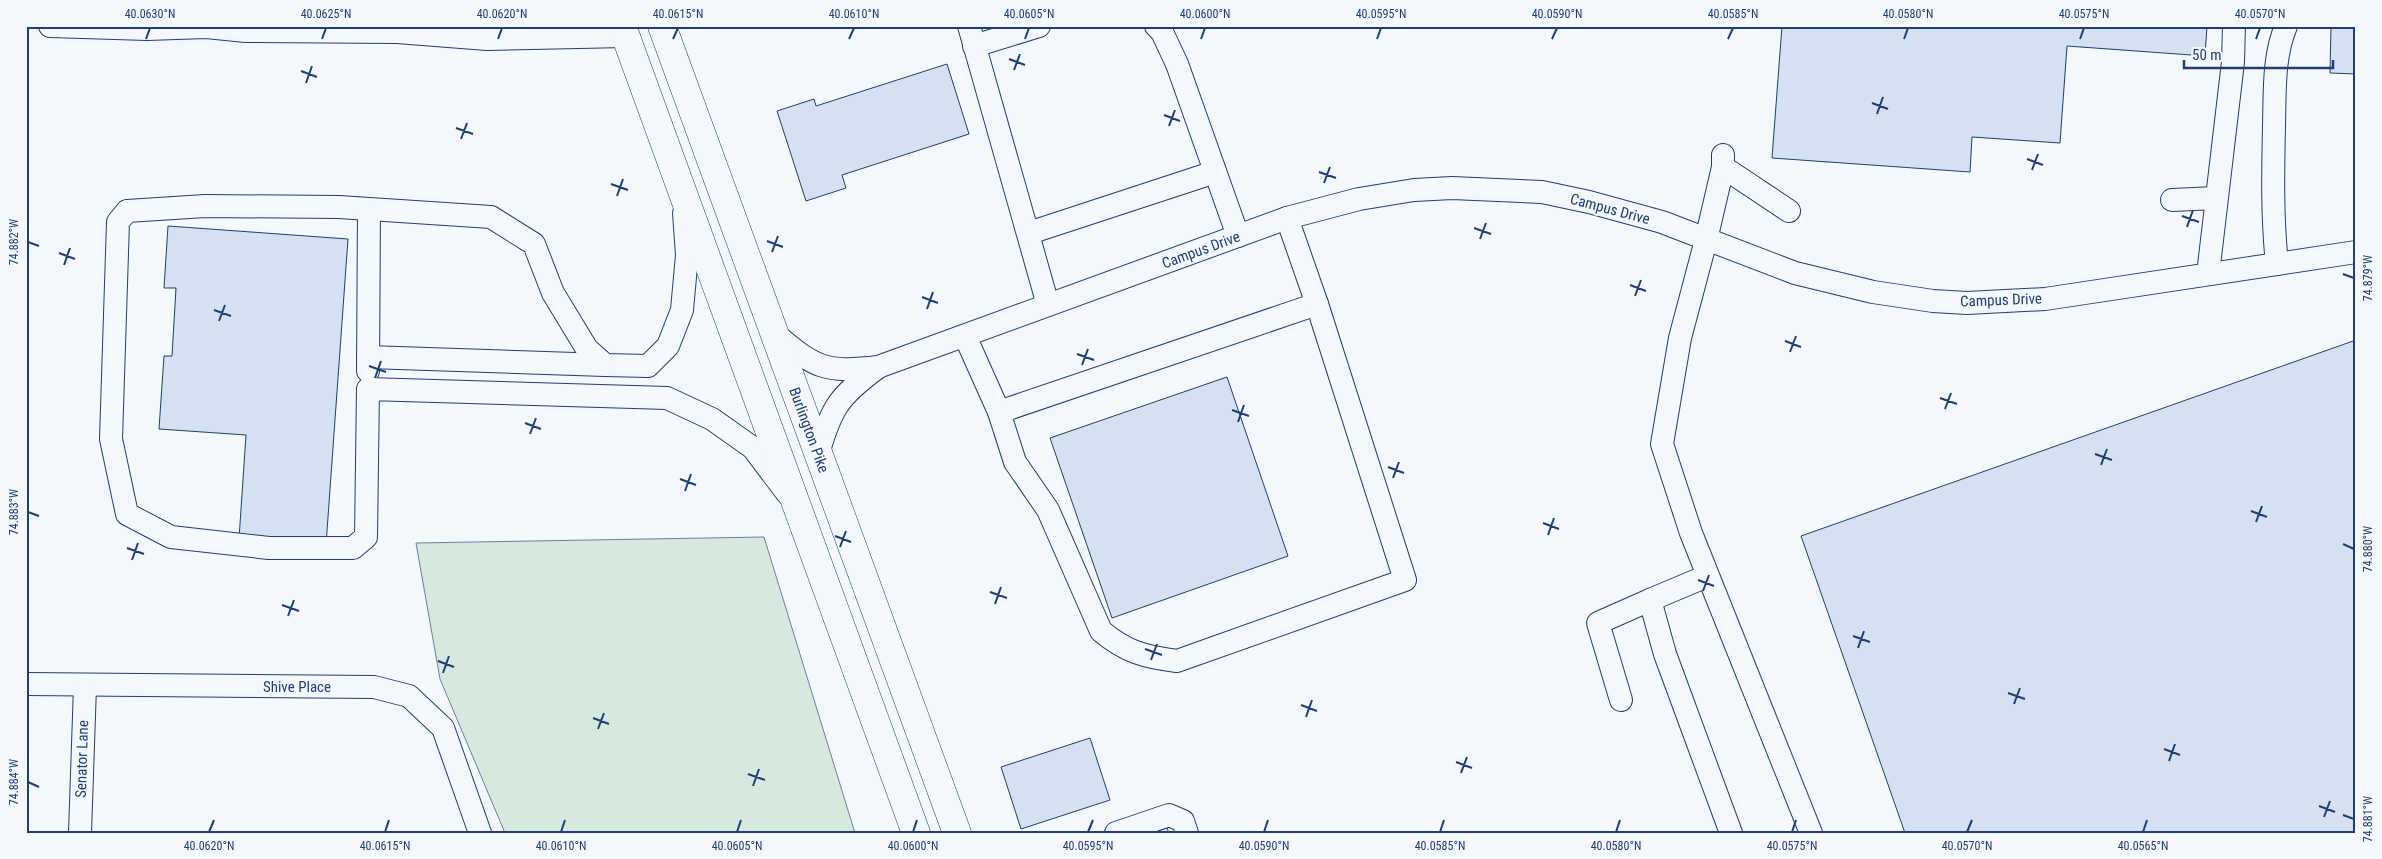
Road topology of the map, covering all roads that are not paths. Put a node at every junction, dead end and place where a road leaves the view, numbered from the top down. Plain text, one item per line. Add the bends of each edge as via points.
1 (50, 26) edge
2 (662, 26) edge
3 (1039, 26) edge
4 (1156, 26) edge
5 (2234, 26) edge
6 (2286, 26) edge
7 (309, 29) edge
8 (624, 31) edge
9 (972, 36) edge
10 (1215, 172) junction
11 (681, 187) junction
12 (2216, 198) junction
13 (2172, 200) dead end
14 (369, 210) junction
15 (1789, 210) dead end
16 (1287, 218) junction
17 (1029, 233) junction
18 (1238, 236) junction
19 (1706, 240) junction
20 (2356, 252) edge
21 (2277, 264) junction
22 (2208, 274) junction
23 (1317, 304) junction
24 (1048, 305) junction
25 (774, 334) junction
26 (965, 336) junction
27 (368, 357) junction
28 (605, 365) junction
29 (878, 367) junction
30 (368, 389) junction
31 (998, 412) junction
32 (818, 454) junction
33 (798, 508) junction
34 (1707, 576) junction
35 (1650, 600) junction
36 (26, 684) edge
37 (85, 686) junction
38 (1621, 700) dead end
39 (80, 833) edge
40 (480, 833) edge
41 (916, 833) edge
42 (957, 833) edge
43 (1116, 833) edge
44 (1187, 833) edge
45 (1732, 833) edge
46 (1811, 833) edge

1 - 7 street
2 - 25 highway, Burlington Pike
3 - 9 street
4 - 10 street via 1177,64
5 - 12 street via 2233,62
6 - 21 street via 2279,43 2275,97 2273,222
7 - 8 street via 487,39
8 - 11 highway
9 - 17 street
10 - 17 street
10 - 18 street
11 - 28 street via 688,255 682,310 668,346 648,366
11 - 33 highway
12 - 13 street
12 - 22 street
14 - 27 street
14 - 28 street via 491,218 534,244 553,293 587,349
14 - 30 street via 205,206 127,212 118,222 111,439 127,514 171,537 269,548 353,548 366,537
15 - 19 street via 1723,161
16 - 18 street, Campus Drive
16 - 19 street, Campus Drive via 1359,199 1414,190 1487,189 1542,192 1589,202 1638,214
16 - 23 street
17 - 24 street
18 - 24 street, Campus Drive
19 - 22 street, Campus Drive via 1794,274 1873,292 1933,301 1968,303 2045,299
19 - 34 street via 1680,338 1662,444
20 - 21 street, Campus Drive
21 - 22 street, Campus Drive
23 - 31 street
23 - 31 street via 1405,580 1176,661 1146,657 1118,645 1101,631 1048,510 1015,462
24 - 26 street, Campus Drive
25 - 29 street, Campus Drive via 799,355 821,366 846,371
25 - 32 highway, Burlington Pike
26 - 29 street, Campus Drive
26 - 31 street
27 - 28 street
27 - 30 street
29 - 32 street, Campus Drive via 849,389 835,407
30 - 33 street via 667,398 712,419 753,448
32 - 42 highway, Burlington Pike
33 - 41 highway
34 - 35 street
34 - 46 street
35 - 38 street via 1598,623
35 - 45 street via 1665,654
36 - 37 street, Shive Place
37 - 39 street, Senator Lane
37 - 40 street, Shive Place via 374,687 408,696 443,728
43 - 44 street via 1169,815 1183,821

